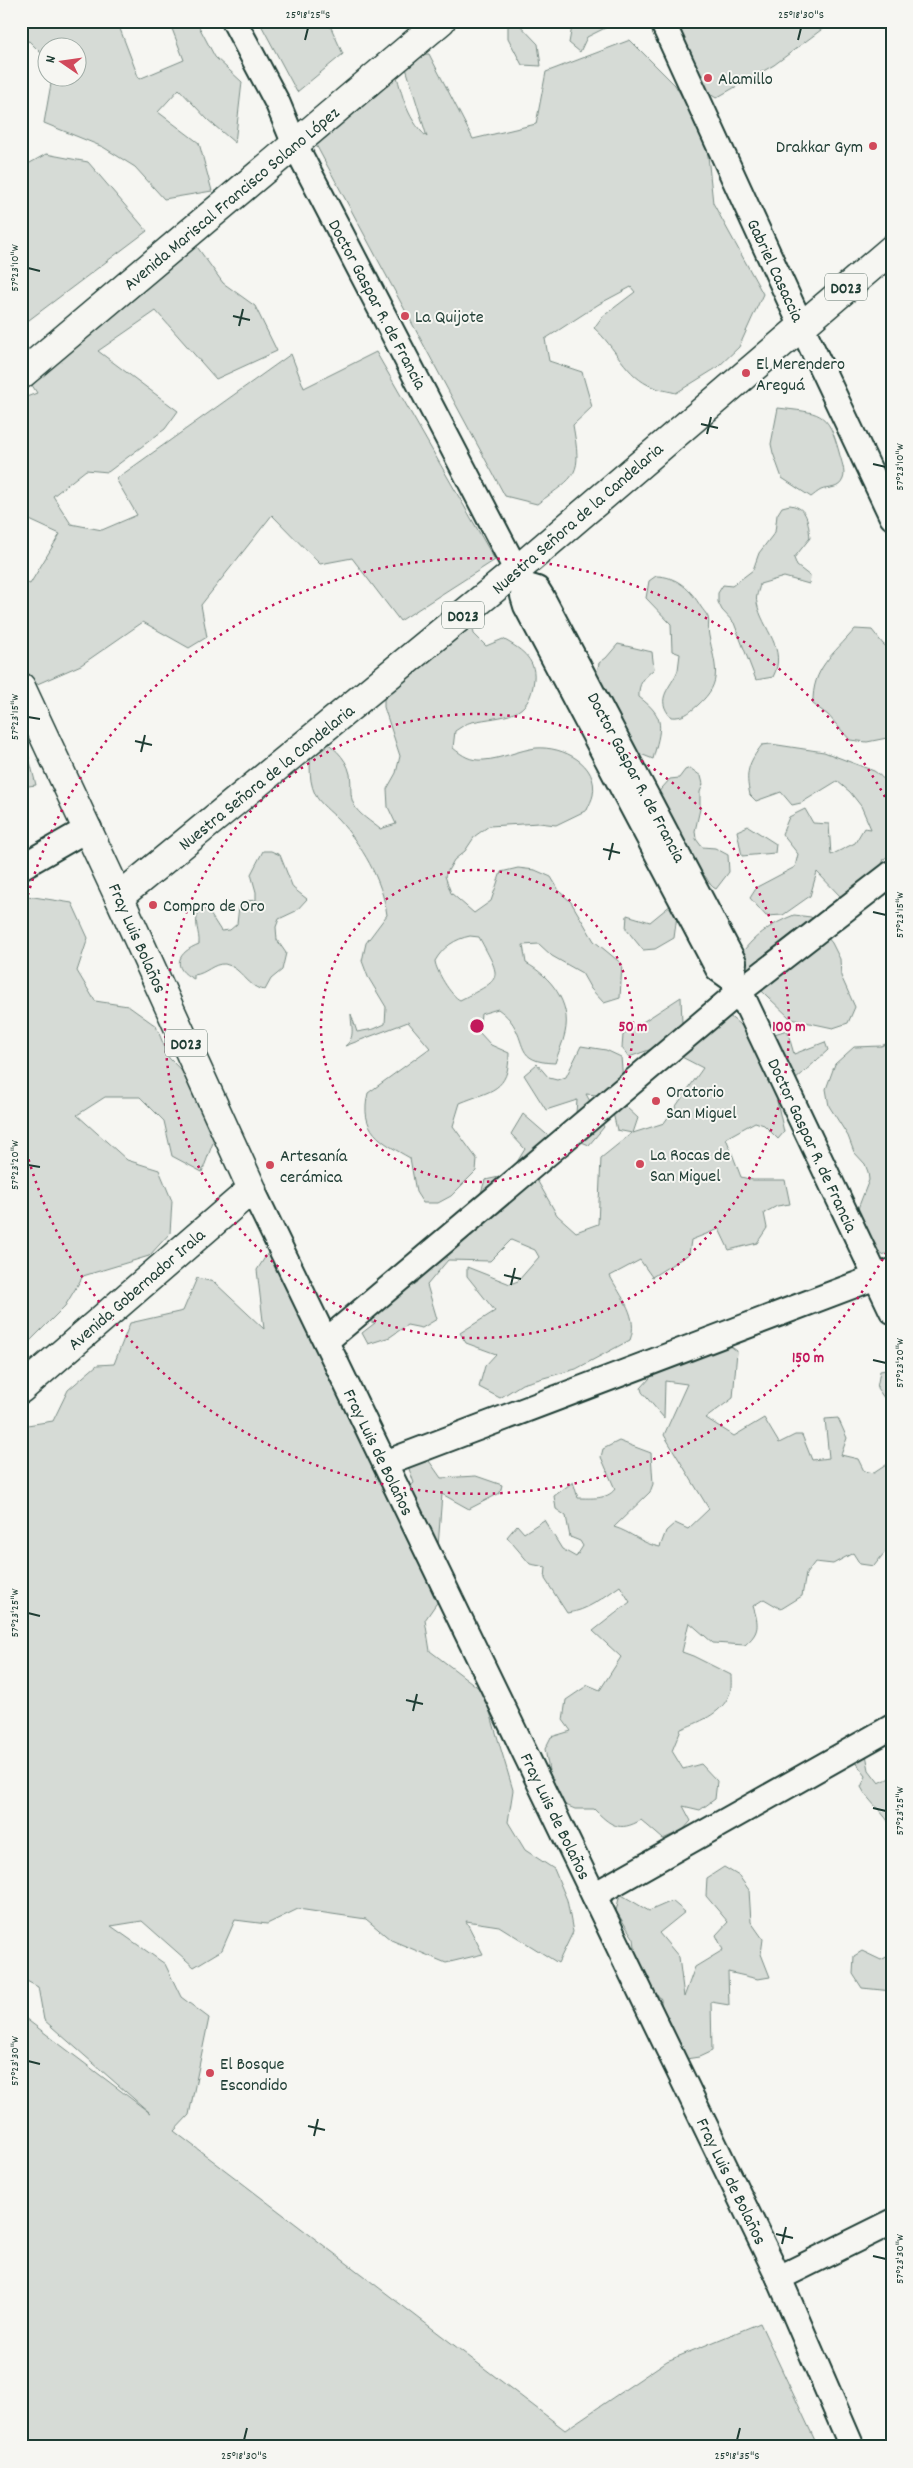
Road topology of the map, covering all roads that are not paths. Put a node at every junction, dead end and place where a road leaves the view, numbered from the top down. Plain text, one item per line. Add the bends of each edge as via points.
1 (234, 21) edge
2 (441, 21) edge
3 (662, 21) edge
4 (295, 144) junction
5 (892, 249) edge
6 (801, 325) junction
7 (21, 375) edge
8 (892, 517) edge
9 (521, 578) junction
10 (21, 687) edge
11 (88, 828) junction
12 (21, 867) edge
13 (892, 873) edge
14 (119, 898) junction
15 (736, 985) junction
16 (252, 1190) junction
17 (884, 1275) edge
18 (892, 1311) edge
19 (326, 1341) junction
20 (21, 1389) edge
21 (385, 1463) junction
22 (892, 1727) edge
23 (594, 1894) junction
24 (892, 2222) edge
25 (779, 2278) junction
26 (852, 2447) edge

1 - 4 street, Doctor Gaspar R. de Francia via 278,104
2 - 4 main road, Avenida Mariscal Francisco Solano López
3 - 6 street, Gabriel Casaccia
4 - 7 main road, Avenida Mariscal Francisco Solano López
4 - 9 street, Doctor Gaspar R. de Francia
5 - 6 main road, Nuestra Señora de la Candelaria / D023
6 - 8 street, Gabriel Casaccia
6 - 9 main road, Nuestra Señora de la Candelaria / D023
9 - 14 main road, Nuestra Señora de la Candelaria / D023
9 - 15 street, Doctor Gaspar R. de Francia via 526,606 690,918 718,970
10 - 11 main road, Fray Luis Bolaños
11 - 12 street
11 - 14 main road, Fray Luis Bolaños
13 - 15 street
14 - 16 main road, Fray Luis Bolaños / D023
15 - 17 street, Doctor Gaspar R. de Francia
15 - 19 street
16 - 19 street, Fray Luis de Bolaños
16 - 20 main road, Avenida Gobernador Irala
17 - 18 street, Doctor Gaspar R. de Francia
17 - 21 street
19 - 21 street, Fray Luis de Bolaños
21 - 23 street, Fray Luis de Bolaños
22 - 23 street
23 - 25 street, Fray Luis de Bolaños
24 - 25 street
25 - 26 street, Fray Luis de Bolaños

